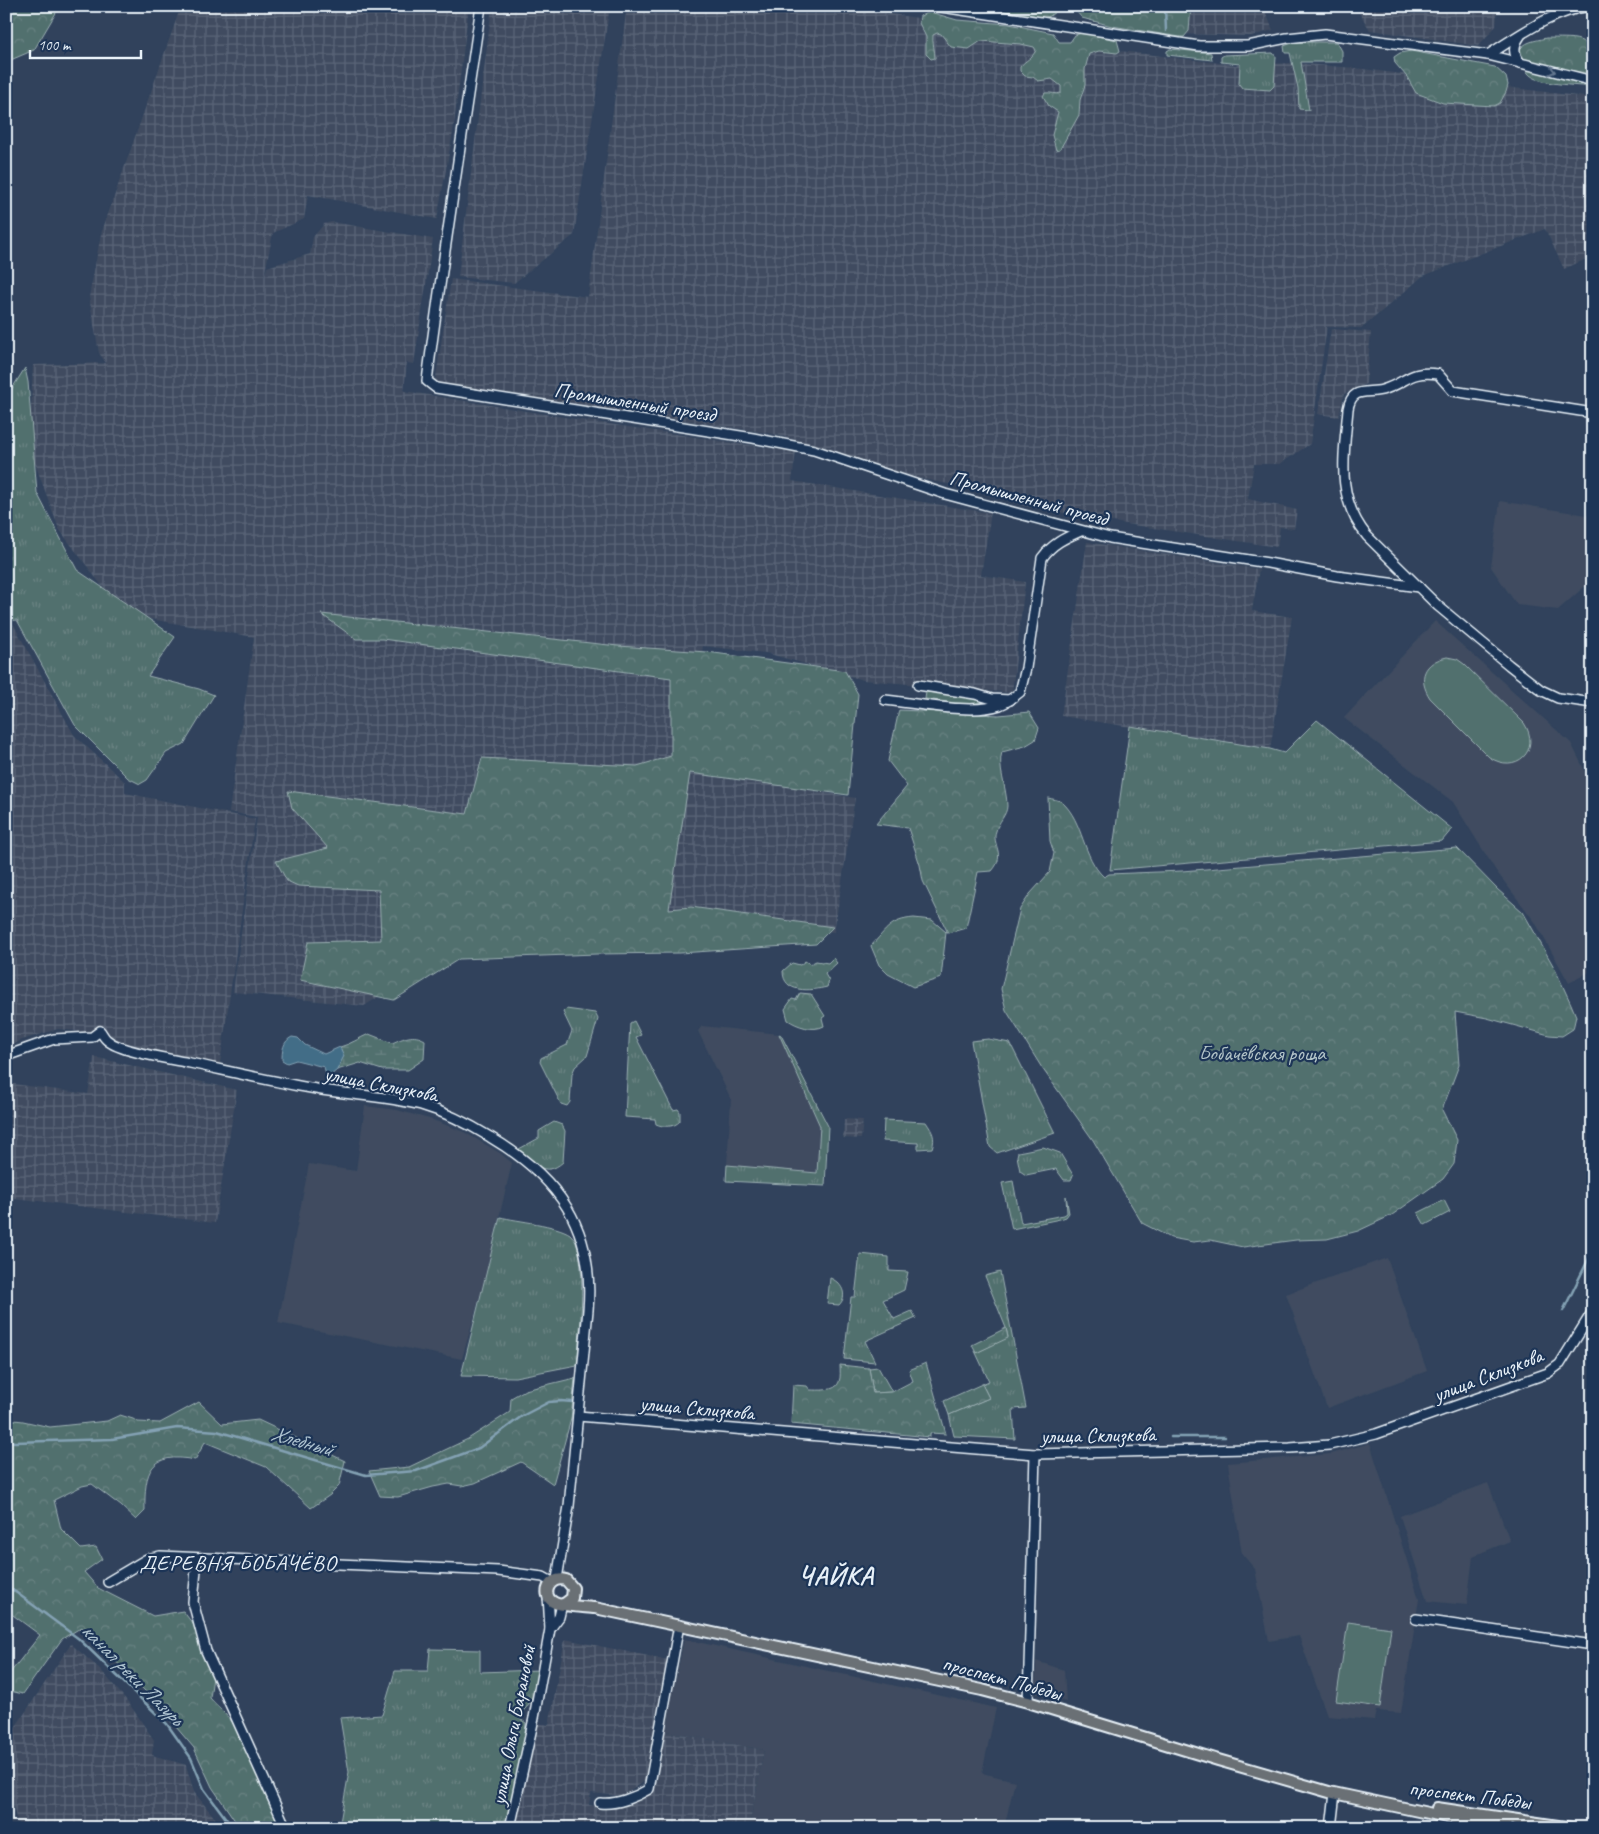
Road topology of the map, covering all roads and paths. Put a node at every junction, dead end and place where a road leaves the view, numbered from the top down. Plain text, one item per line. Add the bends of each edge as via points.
1 (481, 6) edge
2 (935, 6) edge
3 (1589, 6) edge
4 (1522, 34) junction
5 (1488, 55) junction
6 (1520, 63) junction
7 (1593, 81) edge
8 (1593, 413) edge
9 (1081, 531) junction
10 (1419, 587) junction
11 (918, 685) dead end
12 (885, 700) dead end
13 (1010, 700) junction
14 (1593, 703) edge
15 (6, 1056) edge
16 (1593, 1311) edge
17 (578, 1416) junction
18 (1035, 1454) junction
19 (562, 1554) junction
20 (197, 1559) junction
21 (555, 1580) junction
22 (108, 1582) dead end
23 (572, 1586) junction
24 (548, 1596) junction
25 (563, 1604) junction
26 (595, 1608) junction
27 (1416, 1619) dead end
28 (679, 1626) junction
29 (550, 1629) junction
30 (1593, 1645) edge
31 (1028, 1702) junction
32 (1335, 1793) junction
33 (600, 1803) dead end
34 (1394, 1805) junction
35 (286, 1828) edge
36 (510, 1828) edge
37 (1331, 1828) edge
38 (1507, 1828) edge
39 (1572, 1828) edge

1 - 9 street, Промышленный проезд via 427,381 436,388 814,450 917,485
2 - 5 street via 1199,46 1248,46 1325,34
3 - 4 street via 1555,15
4 - 5 street
4 - 6 street via 1514,47
5 - 6 street
6 -> 7 street
8 - 10 street via 1454,392 1438,374 1426,372 1414,374 1382,390 1365,391 1353,397 1348,409 1343,469 1350,507 1367,536
9 - 10 street, Промышленный проезд via 1337,576
9 - 13 street via 1058,542 1042,558 1026,668 1020,692
10 - 14 street via 1509,666 1546,693
11 - 13 street
12 - 13 street via 990,708
15 - 17 street, улица Склизкова via 54,1039 92,1036 100,1031 114,1044 153,1056 313,1089 421,1105 457,1119 505,1146 542,1174 556,1191 574,1219 584,1247 589,1294
16 - 18 street, улица Склизкова via 1553,1371 1369,1436 1329,1445 1290,1448
17 - 18 street, улица Склизкова
17 - 19 street
18 - 31 street
19 - 21 street
19 - 23 street
20 - 21 street via 485,1570
20 - 22 street via 160,1556 147,1559
20 - 35 street via 194,1602 206,1650
21 - 23 main road via 564,1579
21 - 24 main road via 548,1587
23 - 25 main road via 572,1598
23 - 26 main road
24 - 25 main road, проспект Победы via 553,1602
24 - 29 street, улица Ольги Барановой
25 - 26 main road, проспект Победы
25 - 29 street, улица Ольги Барановой
26 - 28 main road, проспект Победы
27 - 30 street
28 - 31 main road, проспект Победы
28 - 33 street via 650,1789 624,1800
29 - 36 street, улица Ольги Барановой
31 - 32 main road, проспект Победы
32 - 34 main road, проспект Победы
32 - 37 street
34 - 38 main road, проспект Победы
34 - 39 main road, проспект Победы via 1431,1807

